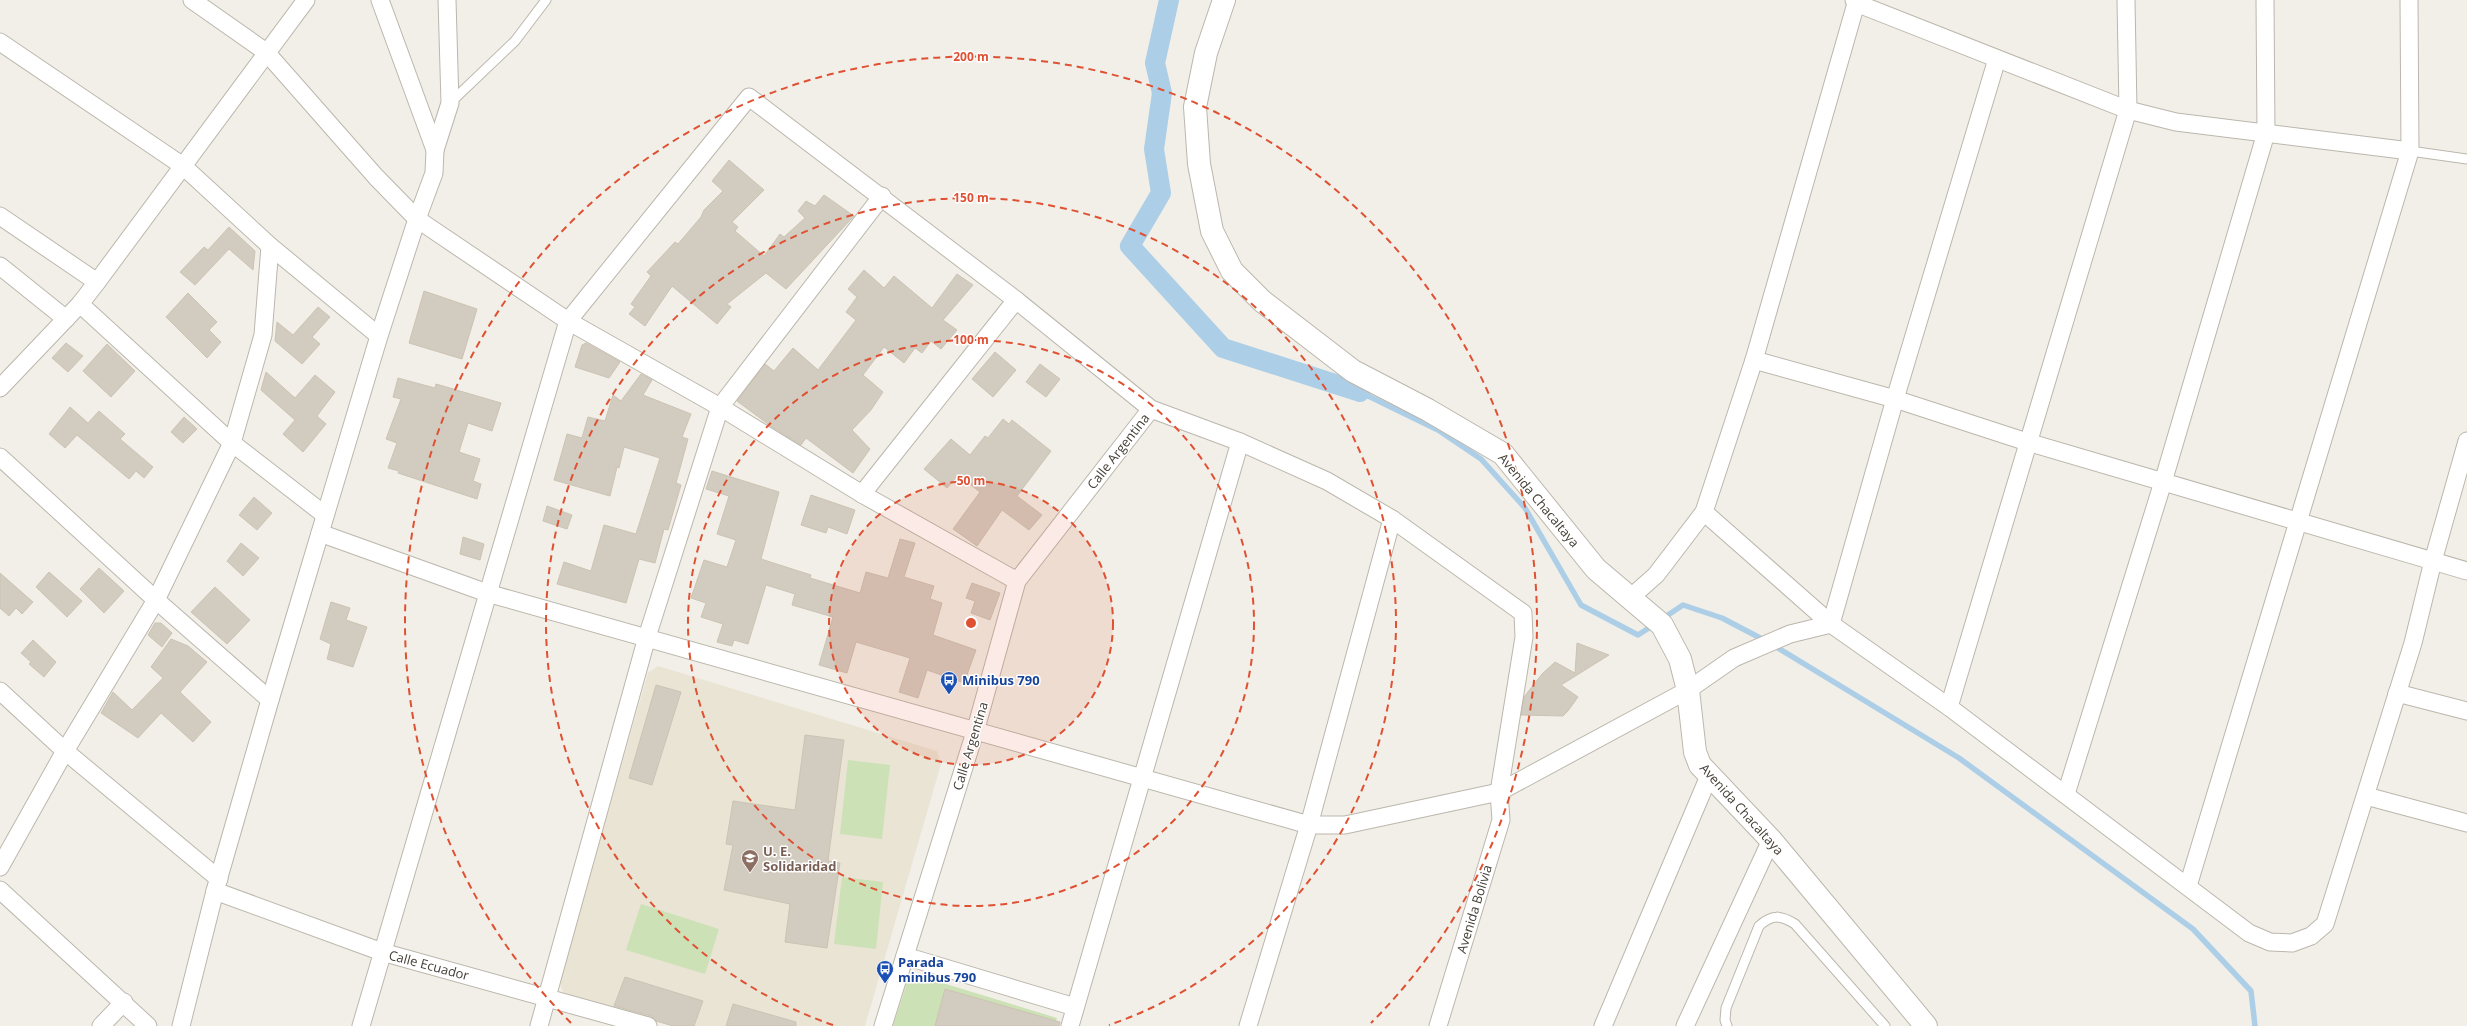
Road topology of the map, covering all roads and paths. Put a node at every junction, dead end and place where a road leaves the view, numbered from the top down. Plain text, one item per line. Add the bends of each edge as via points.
1 (192, 0) edge
2 (306, 0) edge
3 (380, 0) edge
4 (447, 0) edge
5 (546, 0) edge
6 (1224, 0) edge
7 (2126, 0) edge
8 (2265, 0) edge
9 (2409, 0) edge
10 (1855, 1) edge
11 (0, 42) edge
12 (266, 52) junction
13 (1997, 59) junction
14 (450, 104) junction
15 (2128, 110) junction
16 (2266, 133) junction
17 (435, 150) junction
18 (2410, 151) junction
19 (2467, 159) edge
20 (183, 166) junction
21 (882, 196) junction
22 (0, 216) edge
23 (417, 219) junction
24 (270, 246) junction
25 (0, 266) edge
26 (97, 282) junction
27 (1016, 300) junction
28 (80, 304) junction
29 (66, 319) junction
30 (568, 321) junction
31 (378, 336) junction
32 (1754, 360) junction
33 (0, 388) edge
34 (1895, 399) junction
35 (720, 407) junction
36 (1151, 409) junction
37 (2467, 441) edge
38 (1240, 442) junction
39 (2027, 442) junction
40 (232, 443) junction
41 (0, 457) edge
42 (2163, 482) junction
43 (862, 494) junction
44 (1704, 512) junction
45 (325, 515) junction
46 (1392, 519) junction
47 (2298, 522) junction
48 (320, 533) junction
49 (2433, 561) junction
50 (2467, 571) edge
51 (1017, 581) junction
52 (487, 592) junction
53 (1630, 598) junction
54 (156, 600) junction
55 (1831, 624) junction
56 (647, 637) junction
57 (1688, 690) junction
58 (0, 691) edge
59 (2397, 693) junction
60 (270, 700) junction
61 (1949, 707) junction
62 (2467, 711) edge
63 (975, 732) junction
64 (65, 751) junction
65 (1709, 776) junction
66 (1141, 778) junction
67 (1499, 792) junction
68 (2066, 794) junction
69 (2366, 796) junction
70 (2467, 823) edge
71 (1309, 825) junction
72 (1771, 840) junction
73 (0, 867) edge
74 (217, 885) junction
75 (2188, 886) junction
76 (0, 890) edge
77 (382, 952) junction
78 (905, 956) junction
79 (547, 997) junction
80 (124, 1002) junction
81 (1075, 1007) junction
82 (101, 1026) edge
83 (148, 1026) edge
84 (181, 1026) edge
85 (361, 1026) edge
86 (539, 1026) edge
87 (648, 1026) edge
88 (883, 1026) edge
89 (1070, 1026) edge
90 (1248, 1026) edge
91 (1438, 1026) edge
92 (1603, 1026) edge
93 (1685, 1026) edge
94 (1727, 1026) edge
95 (1886, 1026) edge
96 (1926, 1026) edge

1 - 12 street
2 - 12 street
3 - 17 street
4 - 14 street
5 - 14 lane via 515,40
6 - 53 street, Avenida Chacaltaya via 1206,53 1195,107 1199,164 1212,231 1232,271 1262,302 1353,371 1428,410 1502,454 1596,569
7 - 15 street
8 - 16 street
9 - 18 street
10 - 13 street
10 - 32 street
11 - 20 street
12 - 20 street
12 - 23 street via 376,177
13 - 15 street
13 - 34 street
14 - 17 street
15 - 16 street via 2176,122
15 - 39 street
16 - 18 street
16 - 42 street
17 - 23 street via 434,173
18 - 19 lane
18 - 47 street
20 - 24 street
20 - 26 street
21 - 27 street
21 - 30 street via 750,97
21 - 35 street
22 - 26 street
23 - 30 street
23 - 31 street
24 - 31 street
24 - 40 street via 263,335
25 - 29 street
26 - 28 street
27 - 36 street
27 - 43 street
28 - 29 street
28 - 40 street
29 - 33 street
30 - 35 street
30 - 52 street
31 - 45 street
32 - 34 street
32 - 44 street
34 - 39 street
34 - 55 street
35 - 43 street
35 - 56 street
36 - 38 street
36 - 51 street, Calle Argentina
37 - 49 street
38 - 46 street via 1327,481
38 - 66 street
39 - 42 street
39 - 61 street
40 - 45 street
40 - 54 street
41 - 54 street
42 - 47 street
42 - 68 street
43 - 51 street
44 - 53 street via 1656,575
44 - 55 street
45 - 48 street
46 - 67 street, Avenida Bolivia via 1523,613 1524,637
46 - 71 street
47 - 49 street
47 - 75 street
48 - 52 street
48 - 60 street
49 - 50 street
49 - 59 street via 2413,643
51 - 63 street, Calle Argentina
52 - 56 street
52 - 77 street
53 - 57 street, Avenida Chacaltaya via 1662,625 1680,659
54 - 60 street
54 - 64 street
55 - 57 street via 1790,634 1734,658
55 - 61 street
56 - 63 street
56 - 79 street
57 - 65 street, Avenida Chacaltaya via 1695,752 1700,765
57 - 67 street
58 - 64 street, Calle Ecuador
59 - 62 street
59 - 69 street
60 - 74 street
61 - 68 street
63 - 66 street
63 - 78 street, Calle Argentina
64 - 73 street
64 - 74 street, Calle Ecuador
65 - 72 street, Avenida Chacaltaya
65 - 92 street
66 - 71 street
66 - 81 street
67 - 71 street via 1345,825
67 - 91 street, Avenida Bolivia via 1501,820
68 - 75 street
69 - 70 street
69 - 75 street via 2325,924 2311,936 2281,944 2259,939
71 - 90 street
72 - 93 street
72 - 96 street, Avenida Chacaltaya
74 - 77 street, Calle Ecuador
74 - 84 street
76 - 80 street
77 - 79 street, Calle Ecuador
77 - 85 street
78 - 81 street
78 - 88 street, Calle Argentina
79 - 86 street
79 - 87 street, Calle Ecuador
80 - 82 street
80 - 83 street
81 - 89 street
94 - 95 lane via 1726,1008 1759,926 1768,917 1782,916 1795,924

